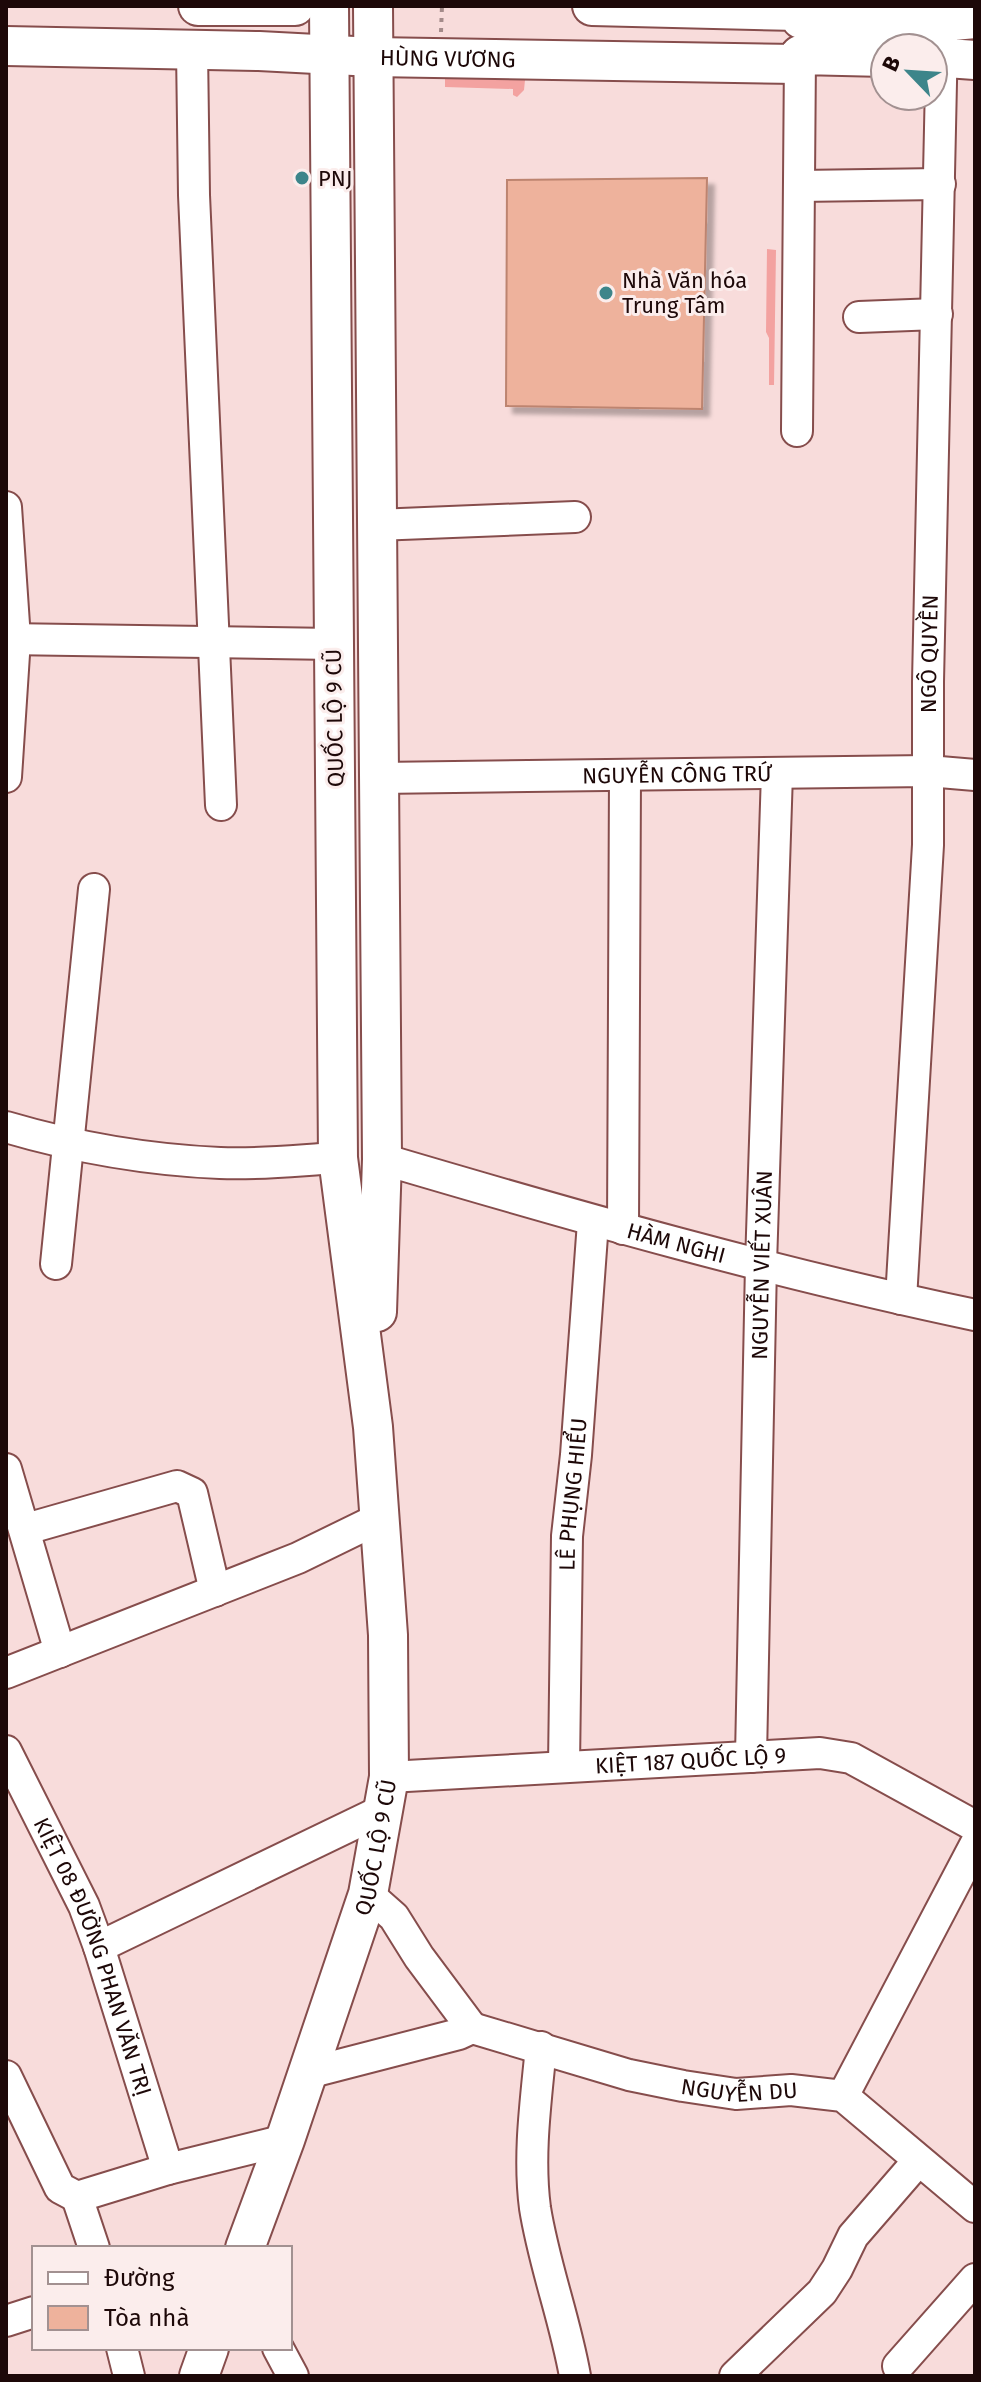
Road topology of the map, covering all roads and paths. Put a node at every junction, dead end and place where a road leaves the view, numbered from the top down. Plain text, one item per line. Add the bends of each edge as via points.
1 (198, 6) edge
2 (295, 6) edge
3 (329, 6) edge
4 (373, 6) edge
5 (592, 6) edge
6 (799, 31) edge
7 (951, 37) edge
8 (6, 46) edge
9 (192, 50) junction
10 (869, 52) edge
11 (329, 55) junction
12 (373, 57) junction
13 (325, 132) junction
14 (382, 132) junction
15 (940, 184) junction
16 (799, 186) junction
17 (937, 314) junction
18 (859, 317) dead end
19 (797, 431) dead end
20 (6, 507) edge
21 (575, 517) dead end
22 (333, 525) junction
23 (376, 525) junction
24 (10, 639) edge
25 (213, 644) junction
26 (334, 644) junction
27 (377, 645) junction
28 (928, 771) junction
29 (777, 773) junction
30 (625, 775) junction
31 (975, 775) edge
32 (6, 777) edge
33 (335, 778) junction
34 (379, 778) junction
35 (221, 805) dead end
36 (94, 889) dead end
37 (6, 1127) edge
38 (68, 1143) junction
39 (338, 1158) junction
40 (382, 1159) junction
41 (593, 1222) junction
42 (623, 1229) junction
43 (56, 1264) dead end
44 (761, 1264) junction
45 (901, 1299) junction
46 (975, 1315) edge
47 (373, 1427) junction
48 (6, 1469) edge
49 (380, 1518) junction
50 (26, 1529) junction
51 (215, 1591) junction
52 (60, 1652) junction
53 (6, 1673) edge
54 (6, 1751) edge
55 (751, 1757) junction
56 (564, 1766) junction
57 (387, 1793) junction
58 (975, 1826) edge
59 (975, 1845) edge
60 (968, 1877) edge
61 (368, 1894) junction
62 (99, 1947) junction
63 (472, 2028) junction
64 (541, 2047) junction
65 (308, 2073) junction
66 (6, 2076) edge
67 (843, 2096) junction
68 (285, 2140) junction
69 (918, 2161) junction
70 (168, 2169) junction
71 (77, 2197) junction
72 (975, 2207) edge
73 (93, 2246) edge
74 (246, 2246) edge
75 (975, 2279) edge
76 (32, 2313) edge
77 (6, 2321) edge
78 (122, 2350) edge
79 (208, 2350) edge
80 (279, 2350) edge
81 (901, 2373) edge
82 (129, 2376) edge
83 (199, 2376) edge
84 (293, 2376) edge
85 (575, 2376) edge
86 (735, 2376) edge

1 - 2 main road
3 - 11 main road, QUỐC LỘ 9 CŨ
4 - 12 main road, QUỐC LỘ 9 CŨ
5 - 6 main road, HÙNG VƯƠNG
6 - 7 main road, HÙNG VƯƠNG
6 - 10 main road, HÙNG VƯƠNG
6 - 12 main road, HÙNG VƯƠNG
6 - 16 street
7 - 15 street, NGÔ QUYỀN
8 - 9 main road, HÙNG VƯƠNG
9 - 11 main road, HÙNG VƯƠNG
9 - 25 street
11 - 12 main road, HÙNG VƯƠNG
11 - 13 main road, QUỐC LỘ 9 CŨ
12 - 14 main road, QUỐC LỘ 9 CŨ
13 - 14 street
13 - 22 main road, QUỐC LỘ 9 CŨ
14 - 23 main road, QUỐC LỘ 9 CŨ
15 - 16 street
15 - 17 street, NGÔ QUYỀN
16 - 19 street
17 - 18 street
17 - 28 street, NGÔ QUYỀN
20 - 24 street
21 - 23 street
22 - 23 main road
22 - 26 main road, QUỐC LỘ 9 CŨ
23 - 27 main road, QUỐC LỘ 9 CŨ
24 - 25 street
24 - 32 street
25 - 26 street
25 - 35 street
26 - 27 main road
26 - 33 main road, QUỐC LỘ 9 CŨ
27 - 34 main road, QUỐC LỘ 9 CŨ
28 - 29 street, NGUYỄN CÔNG TRỨ
28 - 31 street, NGUYỄN CÔNG TRỨ
28 - 45 street, NGÔ QUYỀN
29 - 30 street, NGUYỄN CÔNG TRỨ
29 - 44 street, NGUYỄN VIẾT XUÂN
30 - 34 street, NGUYỄN CÔNG TRỨ
30 - 42 street
33 - 34 main road
33 - 39 main road, QUỐC LỘ 9 CŨ
34 - 40 main road, QUỐC LỘ 9 CŨ
36 - 38 street
37 - 38 street
38 - 39 street via 221,1163
38 - 43 street
39 - 40 main road
39 - 47 main road, QUỐC LỘ 9 CŨ
40 - 41 street, HÀM NGHI
40 - 47 main road, QUỐC LỘ 9 CŨ
41 - 42 street, HÀM NGHI
41 - 56 street, LÊ PHỤNG HIỂU via 567,1536
42 - 44 street, HÀM NGHI
44 - 45 street, HÀM NGHI
44 - 55 street, NGUYỄN VIẾT XUÂN
45 - 46 street, HÀM NGHI
47 - 49 main road, QUỐC LỘ 9 CŨ
48 - 50 street
49 - 51 street
49 - 57 main road, QUỐC LỘ 9 CŨ via 388,1635
50 - 51 street via 183,1487 192,1493
50 - 52 street
51 - 52 street
52 - 53 street
54 - 62 street, KIỆT 08 ĐƯỜNG PHAN VĂN TRỊ via 84,1906
55 - 56 street, KIỆT 187 QUỐC LỘ 9
55 - 58 street, KIỆT 187 QUỐC LỘ 9 via 820,1753 851,1758
56 - 57 street, KIỆT 187 QUỐC LỘ 9
57 - 61 main road, QUỐC LỘ 9 CŨ
57 - 62 street
59 - 60 street
60 - 67 street
61 - 63 street via 394,1917
61 - 65 main road, QUỐC LỘ 9 CŨ
62 - 70 street, KIỆT 08 ĐƯỜNG PHAN VĂN TRỊ
63 - 64 street, NGUYỄN DU
63 - 65 street
64 - 67 street, NGUYỄN DU via 629,2075 736,2094 791,2090
64 - 85 street via 532,2176 548,2274
65 - 68 main road, QUỐC LỘ 9 CŨ
66 - 71 street via 60,2188
67 - 69 street
68 - 70 street
68 - 74 main road, QUỐC LỘ 9 CŨ
69 - 72 street
69 - 86 street via 853,2236 822,2292
70 - 71 street
71 - 73 street
75 - 81 street
76 - 77 street
78 - 82 street
79 - 83 main road
80 - 84 street

